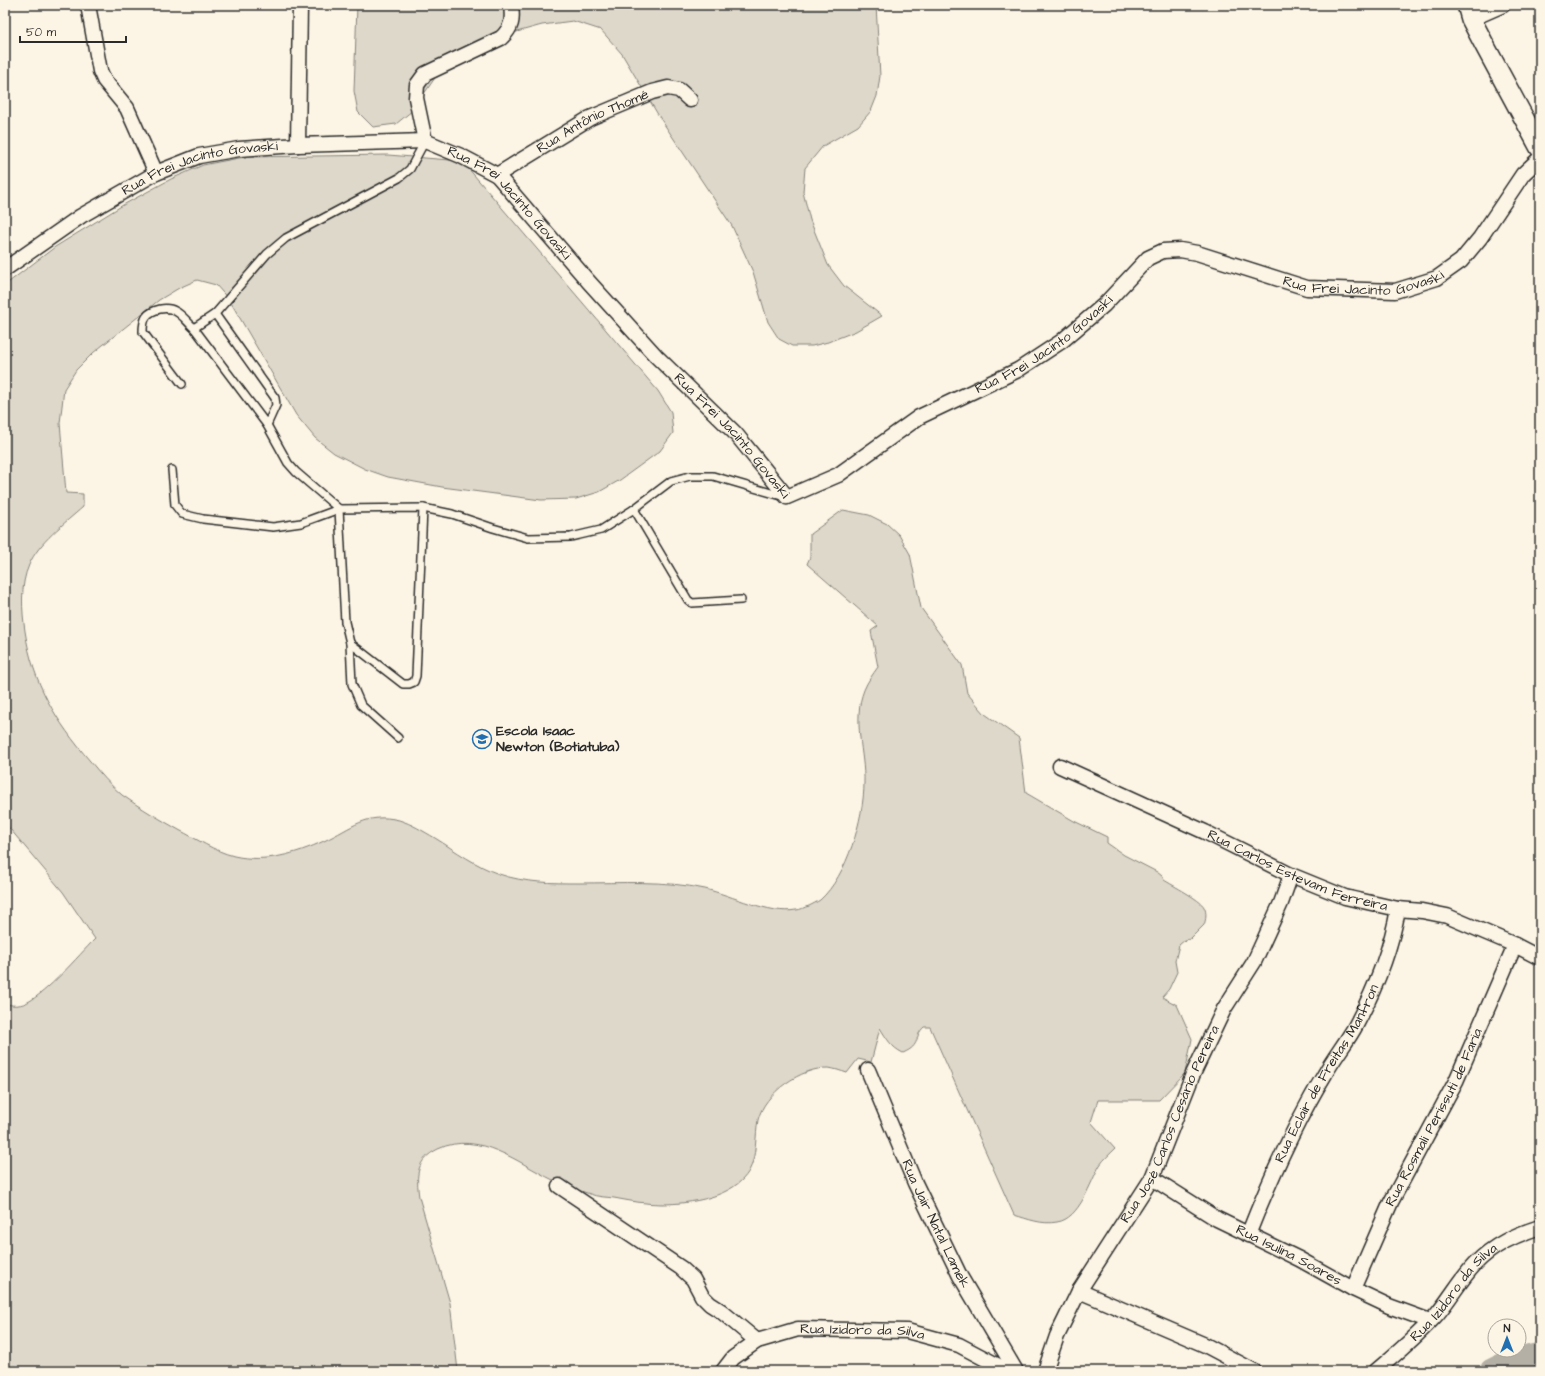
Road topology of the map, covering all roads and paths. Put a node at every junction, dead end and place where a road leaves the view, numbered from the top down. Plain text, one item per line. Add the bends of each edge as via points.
1 (88, 5) edge
2 (300, 5) edge
3 (511, 5) edge
4 (1503, 5) edge
5 (1469, 12) edge
6 (690, 100) dead end
7 (425, 141) junction
8 (298, 145) junction
9 (1540, 148) edge
10 (1540, 158) edge
11 (156, 173) junction
12 (497, 175) junction
13 (5, 269) edge
14 (215, 314) junction
15 (194, 328) junction
16 (182, 384) dead end
17 (267, 425) junction
18 (172, 470) dead end
19 (787, 498) junction
20 (423, 508) junction
21 (339, 509) junction
22 (634, 509) junction
23 (741, 600) dead end
24 (350, 643) junction
25 (398, 738) dead end
26 (1060, 766) dead end
27 (1291, 875) junction
28 (1398, 909) junction
29 (1515, 945) junction
30 (1540, 958) edge
31 (868, 1070) dead end
32 (1152, 1178) junction
33 (559, 1186) dead end
34 (1540, 1227) edge
35 (1248, 1235) junction
36 (1353, 1289) junction
37 (1079, 1291) junction
38 (1430, 1321) junction
39 (757, 1341) junction
40 (724, 1371) edge
41 (1008, 1371) edge
42 (1016, 1371) edge
43 (1045, 1371) edge
44 (1254, 1371) edge
45 (1376, 1371) edge

1 - 11 street via 100,71 126,108
2 - 8 street
3 - 7 street via 510,30 501,38 425,74 417,85 416,98
4 - 5 street
5 - 9 main road
6 - 12 street, Rua Antônio Thomé via 679,90 668,88 652,92 590,118
7 - 8 street, Rua Frei Jacinto Govaski
7 - 12 street, Rua Frei Jacinto Govaski
7 - 14 lane via 410,169 399,178 286,238 267,254
8 - 11 street, Rua Frei Jacinto Govaski via 239,148 199,156
10 - 19 street, Rua Frei Jacinto Govaski via 1523,174 1480,238 1461,261 1437,278 1395,291 1307,288 1197,253 1163,251 1148,258 1104,305 1062,341 1018,370 919,417 838,475
11 - 13 street, Rua Frei Jacinto Govaski via 81,216
12 - 19 street, Rua Frei Jacinto Govaski via 656,356 735,433
14 - 15 lane
14 - 17 lane via 275,398 276,405
15 - 16 lane via 175,311 166,308 156,310 147,316 144,324 143,332
15 - 17 lane
17 - 21 lane via 288,463
18 - 21 lane via 175,505 182,514 203,519 273,527 301,523
19 - 22 lane via 713,476 690,476 671,481
20 - 21 lane
20 - 22 lane via 452,514 528,538 571,537 601,530
20 - 24 lane via 414,682 404,684
21 - 24 lane via 345,622
22 - 23 lane via 688,600 692,603
24 - 25 lane via 352,684 361,705
26 - 27 street, Rua Carlos Estevam Ferreira via 1205,832
27 - 28 street, Rua Carlos Estevam Ferreira via 1345,897
27 - 32 street, Rua José Carlos Cesário Pereira via 1254,962 1224,1009 1193,1074
28 - 29 street, Rua Carlos Estevam Ferreira via 1447,916
28 - 35 street, Rua Eclair de Freitas Manfron via 1394,935 1375,985 1355,1026 1325,1073 1287,1142
29 - 30 street, Rua Carlos Estevam Ferreira
29 - 36 street, Rua Rosmali Perissuti de Faria via 1456,1080 1391,1202
31 - 42 street, Rua Jair Natal Lamek via 915,1183 960,1276
32 - 35 street, Rua Isulina Soares via 1217,1219
32 - 37 street, Rua José Carlos Cesário Pereira
33 - 39 street via 681,1268 693,1279 702,1296 710,1304
34 - 38 street, Rua Izidoro da Silva via 1496,1245 1475,1264
35 - 36 street, Rua Isulina Soares
36 - 38 street, Rua Isulina Soares
37 - 43 street, Rua José Carlos Cesário Pereira via 1057,1336
37 - 44 street via 1205,1345
38 - 45 street, Rua Izidoro da Silva
39 - 40 street, Rua Izidoro da Silva via 733,1358
39 - 41 street, Rua Izidoro da Silva via 798,1329 907,1331 959,1345

